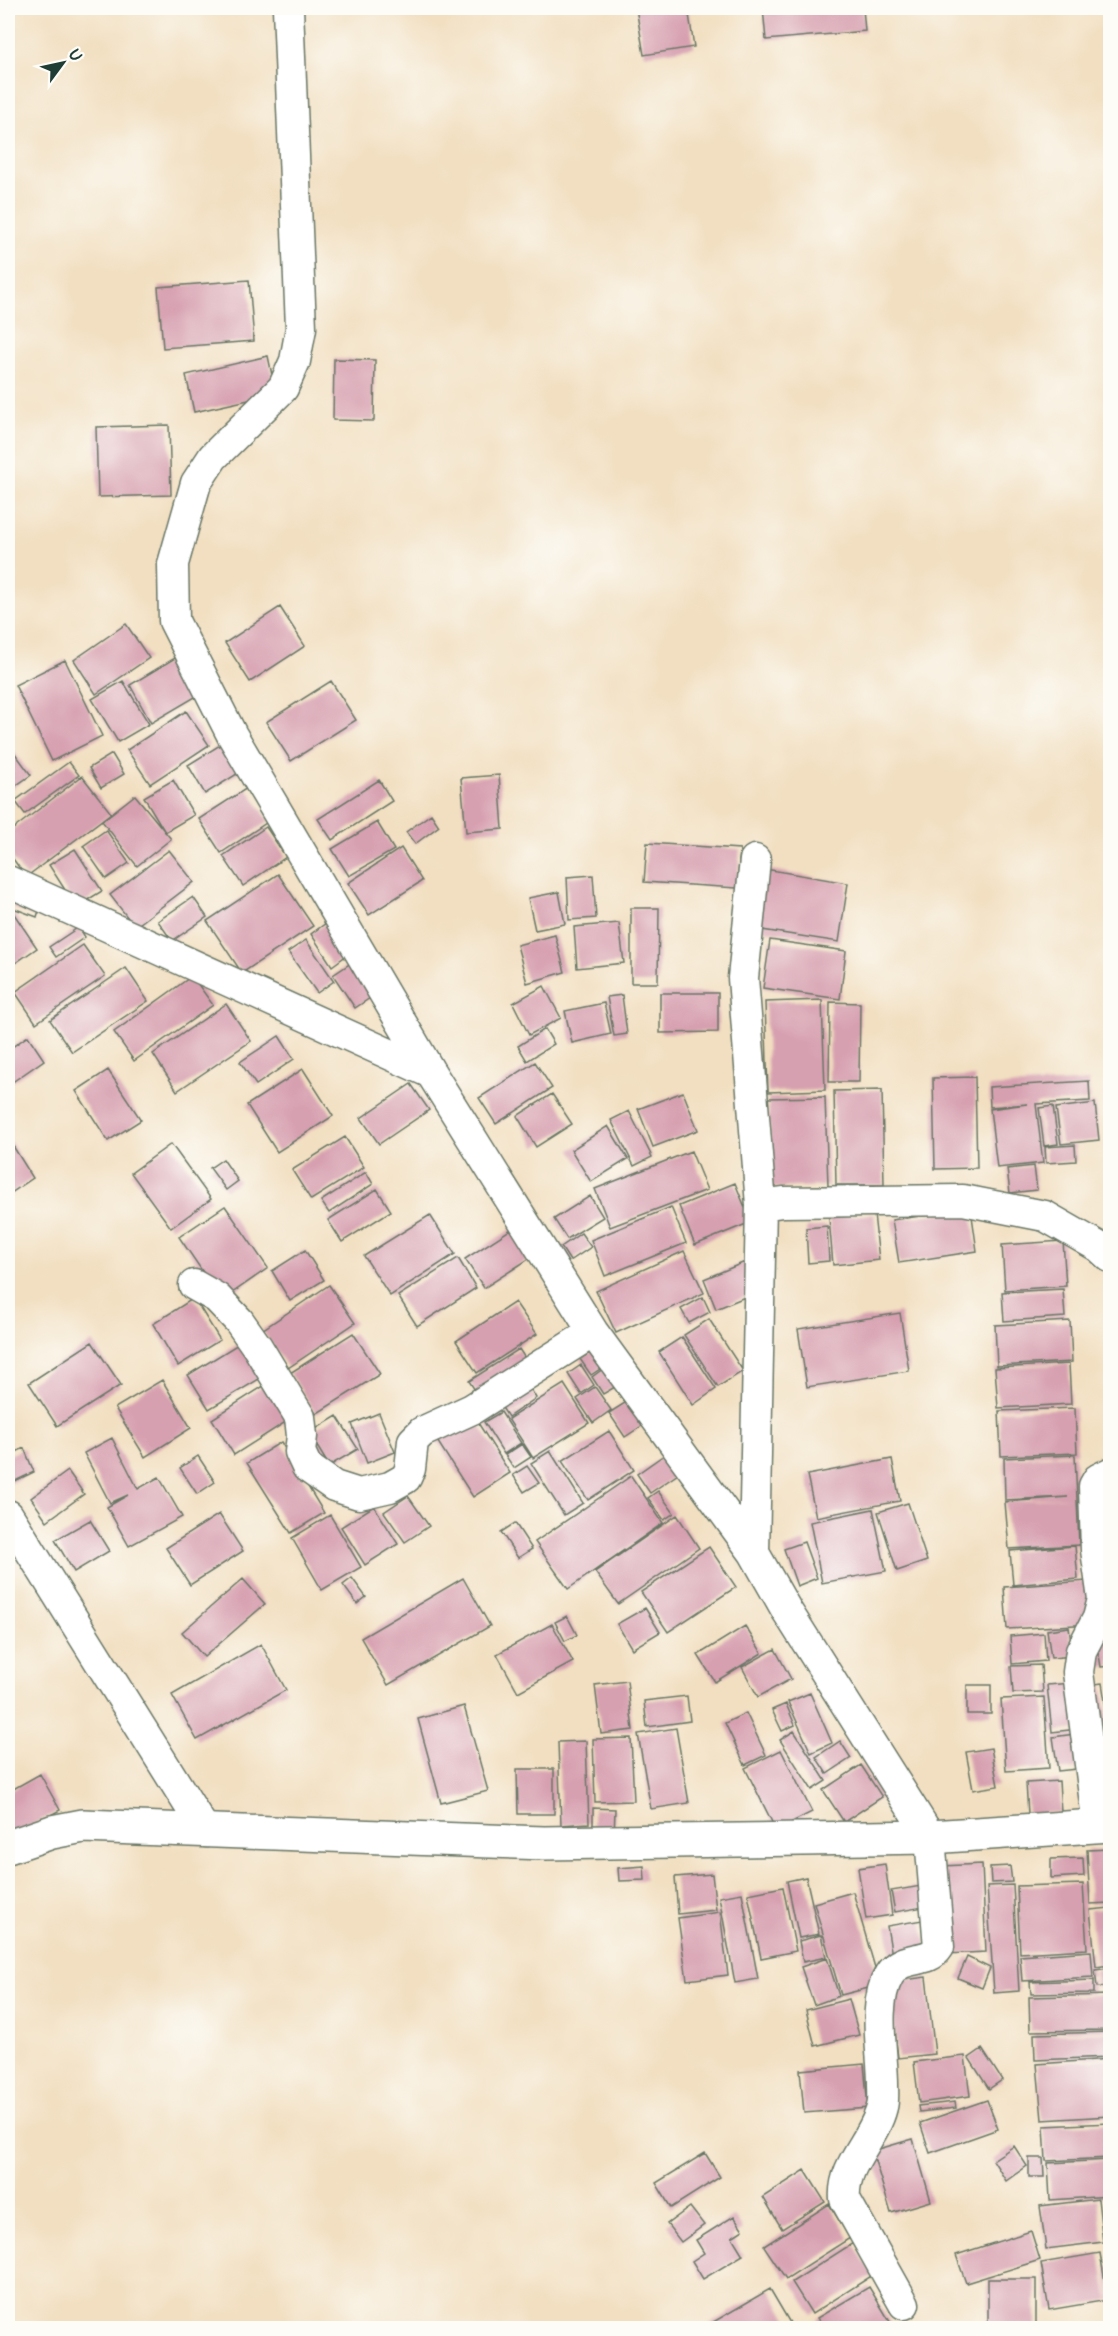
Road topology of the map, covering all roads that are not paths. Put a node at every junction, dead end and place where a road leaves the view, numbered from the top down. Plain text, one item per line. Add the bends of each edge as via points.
1 (288, 8) edge
2 (755, 860) dead end
3 (8, 881) edge
4 (430, 1073) junction
5 (761, 1205) junction
6 (1110, 1257) edge
7 (194, 1285) dead end
8 (593, 1332) junction
9 (1110, 1473) edge
10 (8, 1515) edge
11 (754, 1552) junction
12 (1104, 1826) edge
13 (206, 1832) junction
14 (930, 1838) junction
15 (8, 1847) edge
16 (904, 2304) dead end

1 - 4 street via 301,328 295,361 283,388 213,457 196,483 172,564 174,621 232,735
2 - 5 street via 743,978
3 - 4 street
4 - 8 street
5 - 6 street via 963,1200 1045,1216
5 - 11 street
7 - 8 street via 217,1299 258,1348 300,1417 300,1452 307,1467 334,1486 359,1494 390,1487 406,1478 413,1442 422,1432 472,1409
8 - 11 street
9 - 12 street via 1094,1486 1096,1550 1103,1599 1081,1651 1078,1672
10 - 13 street
11 - 14 street
12 - 14 street
13 - 14 street via 544,1843
13 - 15 street via 83,1827 52,1832
14 - 16 street via 939,1947 929,1956 900,1962 886,1983 880,2030 883,2106 844,2187 845,2199

